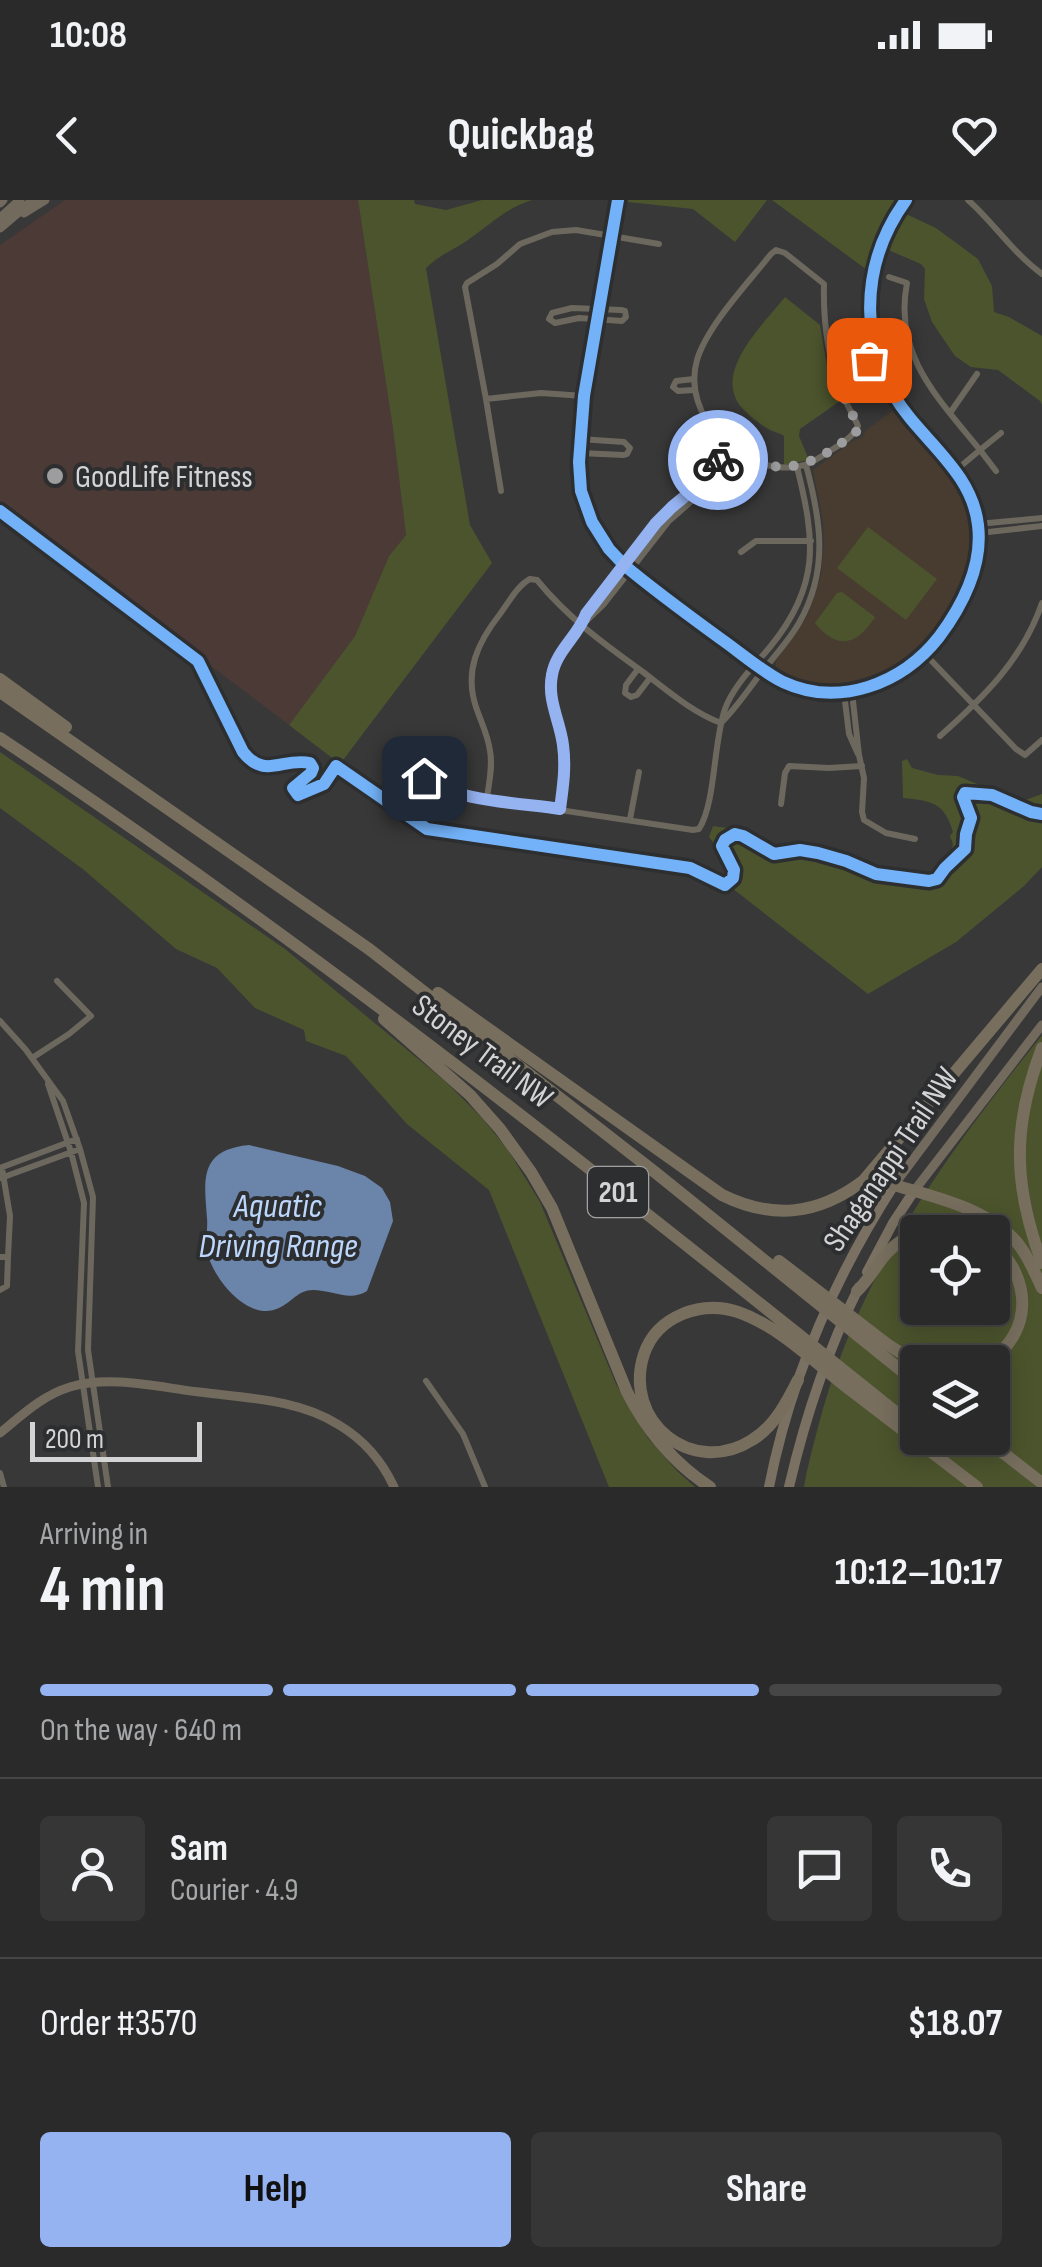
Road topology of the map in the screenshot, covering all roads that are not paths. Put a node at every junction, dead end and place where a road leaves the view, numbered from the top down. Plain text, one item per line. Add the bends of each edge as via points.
1 (20, 200) edge
2 (33, 200) edge
3 (45, 200) edge
4 (618, 200) edge
5 (906, 200) edge
6 (968, 200) edge
7 (0, 218) edge
8 (13, 219) junction
9 (0, 228) edge
10 (612, 236) junction
11 (660, 244) dead end
12 (1042, 274) edge
13 (889, 277) dead end
14 (599, 313) junction
15 (908, 344) junction
16 (876, 354) junction
17 (831, 362) junction
18 (834, 371) junction
19 (977, 374) dead end
20 (694, 379) junction
21 (694, 390) junction
22 (584, 396) junction
23 (486, 399) junction
24 (950, 413) junction
25 (1001, 433) dead end
26 (580, 439) junction
27 (733, 447) junction
28 (980, 450) junction
29 (579, 453) junction
30 (802, 466) junction
31 (955, 471) junction
32 (996, 471) dead end
33 (501, 491) dead end
34 (1042, 518) edge
35 (1042, 526) edge
36 (979, 528) junction
37 (820, 540) junction
38 (810, 541) junction
39 (741, 552) dead end
40 (628, 568) junction
41 (1042, 603) edge
42 (582, 626) junction
43 (924, 653) junction
44 (760, 667) junction
45 (638, 669) junction
46 (650, 678) junction
47 (0, 679) edge
48 (0, 692) edge
49 (848, 693) junction
50 (974, 706) junction
51 (722, 723) junction
52 (940, 736) dead end
53 (1042, 740) edge
54 (0, 741) edge
55 (408, 758) dead end
56 (862, 766) junction
57 (640, 772) dead end
58 (487, 798) junction
59 (782, 804) dead end
60 (560, 809) junction
61 (630, 819) junction
62 (199, 829) junction
63 (915, 839) dead end
64 (369, 949) junction
65 (315, 958) junction
66 (1042, 970) edge
67 (56, 981) dead end
68 (1042, 987) edge
69 (0, 1021) edge
70 (1042, 1025) edge
71 (1042, 1048) edge
72 (32, 1058) junction
73 (46, 1078) junction
74 (78, 1140) junction
75 (68, 1143) junction
76 (80, 1149) junction
77 (71, 1152) junction
78 (1, 1168) edge
79 (656, 1173) junction
80 (2, 1178) edge
81 (894, 1185) junction
82 (914, 1191) junction
83 (900, 1244) edge
84 (4, 1257) edge
85 (86, 1261) junction
86 (1010, 1262) edge
87 (1042, 1263) edge
88 (1042, 1288) edge
89 (0, 1290) edge
90 (857, 1290) junction
91 (1008, 1345) edge
92 (900, 1352) edge
93 (900, 1370) edge
94 (798, 1380) junction
95 (426, 1381) dead end
96 (87, 1383) junction
97 (900, 1416) edge
98 (0, 1432) edge
99 (100, 1439) junction
100 (90, 1440) junction
101 (949, 1455) edge
102 (1006, 1455) edge
103 (0, 1474) edge
104 (1042, 1483) edge
105 (4, 1487) edge
106 (98, 1487) edge
107 (108, 1487) edge
108 (394, 1487) edge
109 (484, 1487) edge
110 (710, 1487) edge
111 (769, 1487) edge
112 (789, 1487) edge
113 (977, 1487) edge
114 (989, 1487) edge

1 - 7 street
2 - 8 street
3 - 8 street
4 - 10 street
5 - 16 street via 874,264 869,307
6 - 12 street
8 - 9 street
10 - 11 street
10 - 14 street
10 - 23 street via 552,232 520,244 469,280
13 - 15 street via 907,283
14 - 14 street via 560,310 549,317 553,323
14 - 22 street
15 - 16 street
15 - 24 street
16 - 17 street
16 - 18 street
16 - 31 street via 899,404
17 - 18 street
17 - 20 street via 824,284 776,250 708,335
18 - 30 street via 857,431
19 - 24 street
20 - 21 street
20 - 21 street via 673,387
21 - 27 street via 705,418
22 - 23 street
22 - 26 street
23 - 33 street
24 - 28 street
25 - 28 street
26 - 29 street
26 - 29 street via 630,448 627,454
27 - 30 street via 762,464
27 - 40 street via 662,516
28 - 31 street
28 - 32 street
29 - 40 street via 588,512 602,541
30 - 37 street
30 - 38 street
31 - 36 street
34 - 36 street
35 - 36 street
36 - 43 street via 965,594
37 - 38 street
37 - 44 street via 817,575 800,622
38 - 39 street via 756,541
38 - 44 street via 800,602
40 - 42 street
40 - 44 street
41 - 50 street via 1014,660
42 - 45 street
42 - 58 street via 530,579 488,629 466,675 490,748
42 - 60 street via 551,677 565,764
43 - 49 street via 892,677
43 - 50 street
44 - 49 street via 802,689
44 - 51 street via 732,696
45 - 46 street
45 - 46 street via 626,693 637,695
46 - 51 street
47 - 62 highway
48 - 62 highway, Stoney Trail NW / 201
49 - 56 street via 848,734
50 - 52 street
50 - 53 street via 1025,755
51 - 61 street via 698,828
54 - 65 highway, Stoney Trail NW / 201
55 - 58 street via 442,790
56 - 59 street via 790,766
56 - 63 street via 864,820
57 - 61 street
58 - 60 street
60 - 61 street
62 - 64 highway, Stoney Trail NW / 201
64 - 66 highway via 722,1195 782,1211 837,1199 862,1181
64 - 79 highway, Stoney Trail NW / 201
65 - 97 highway, Stoney Trail NW / 201
65 - 110 highway via 470,1095 517,1151 552,1208 638,1414 660,1444
67 - 72 street via 91,1016
68 - 81 street, Shaganappi Trail NW
69 - 72 street
70 - 82 street, Shaganappi Trail NW
71 - 87 highway via 1025,1103 1020,1168 1024,1209
72 - 73 street
73 - 74 street
73 - 75 street
74 - 75 street
74 - 76 street
75 - 77 street
75 - 78 street
76 - 77 street
76 - 85 street via 93,1197
77 - 80 street
77 - 85 street via 84,1204
78 - 80 street
79 - 92 highway
79 - 93 highway, Stoney Trail NW / 201
80 - 84 street via 10,1216
81 - 82 highway
81 - 94 main road, Shaganappi Trail NW via 839,1279
82 - 88 highway via 1000,1226 1026,1254
82 - 90 main road, Shaganappi Trail NW
83 - 90 highway
84 - 89 street via 8,1284
85 - 96 street via 78,1351
86 - 91 highway via 1023,1297
90 - 112 main road, Shaganappi Trail NW via 815,1394
94 - 111 main road, Shaganappi Trail NW
94 - 113 highway via 757,1437 712,1453 687,1449 665,1434 644,1405 639,1380 648,1345 670,1320 696,1309 734,1310 775,1330
95 - 109 street via 463,1434
96 - 98 street via 48,1396
96 - 99 street
96 - 100 street
96 - 108 street via 122,1382 310,1410 366,1445
99 - 100 street
99 - 107 street
100 - 106 street
101 - 114 highway
102 - 104 highway
103 - 105 street

